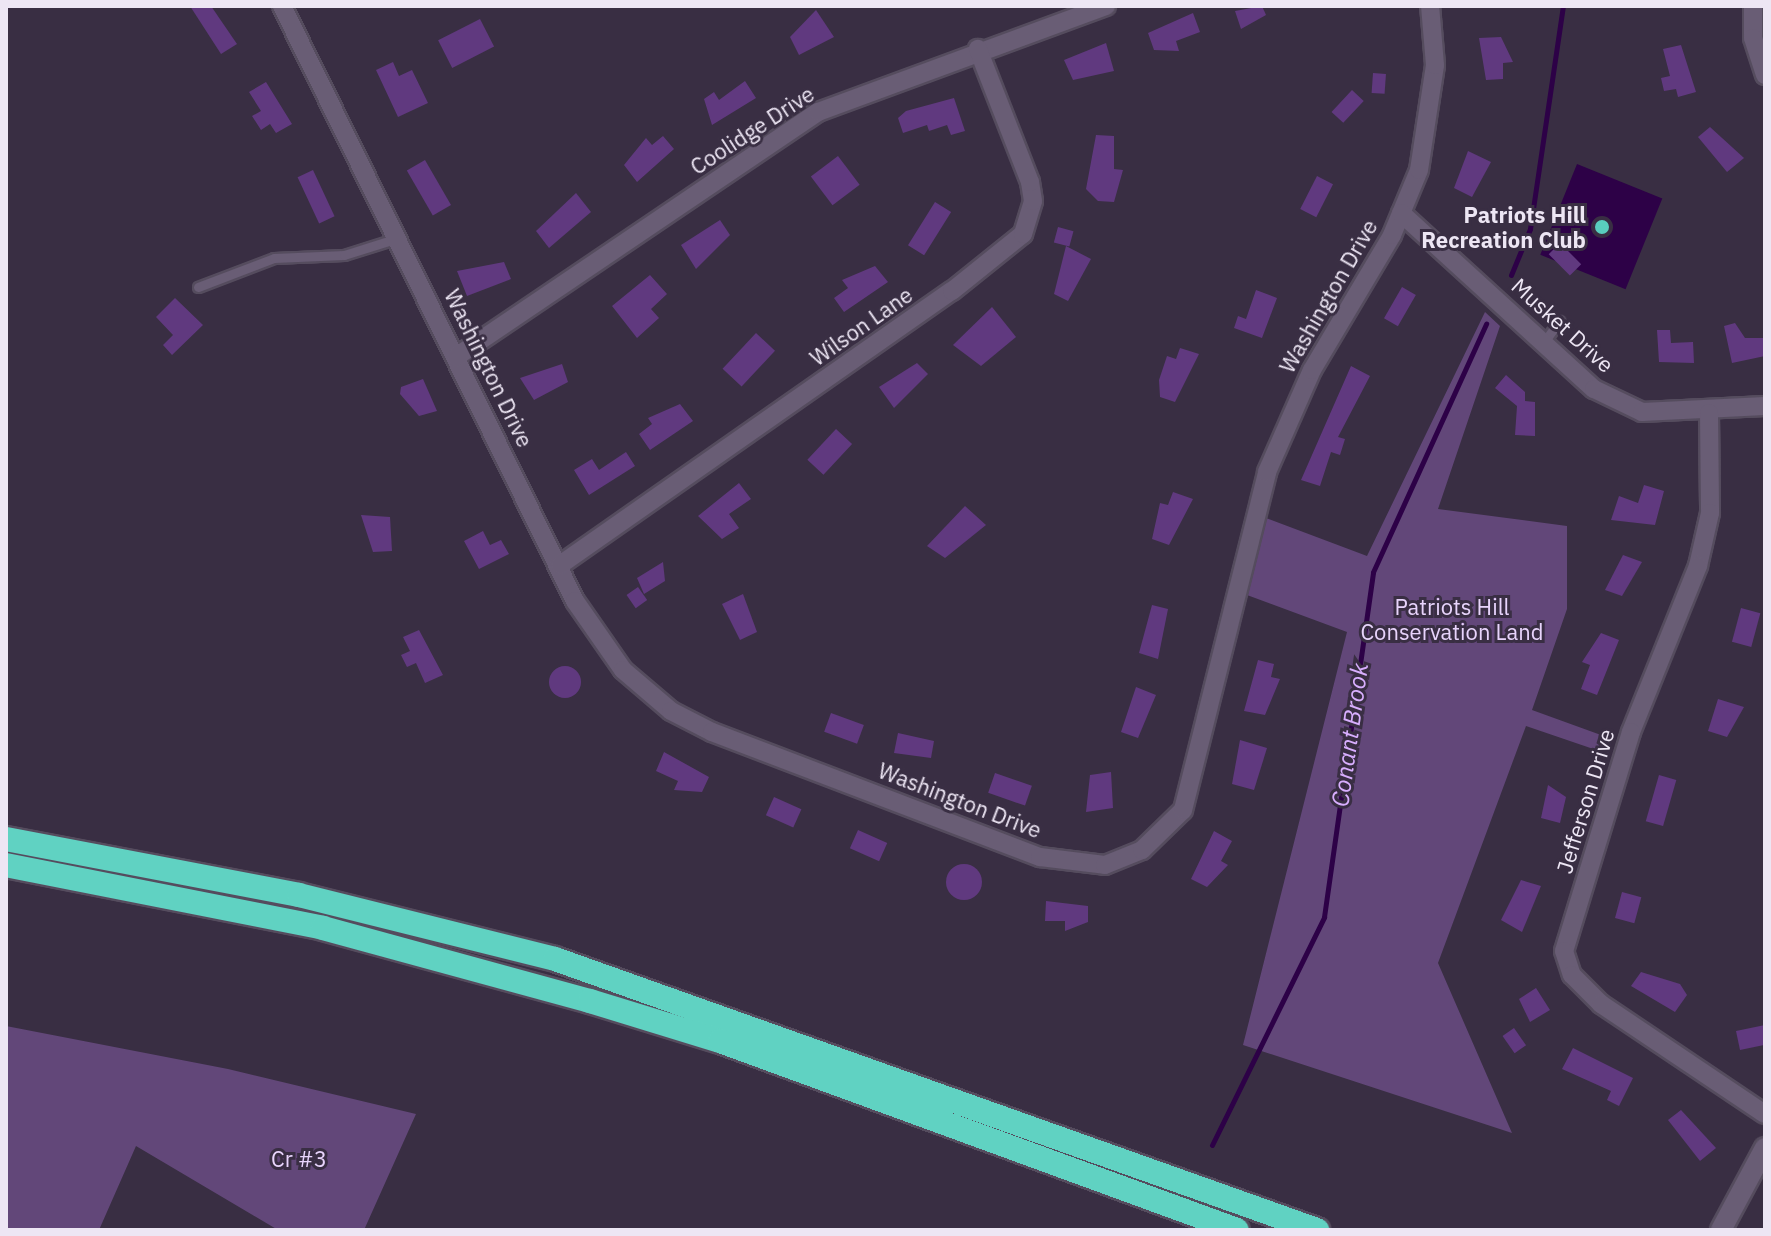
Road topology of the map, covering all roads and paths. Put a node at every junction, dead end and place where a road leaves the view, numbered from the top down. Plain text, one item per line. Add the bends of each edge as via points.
1 (282, 6) edge
2 (1106, 6) edge
3 (1430, 6) edge
4 (1753, 6) edge
5 (978, 49) junction
6 (1765, 75) edge
7 (1401, 213) junction
8 (398, 238) junction
9 (198, 287) dead end
10 (1559, 321) dead end
11 (1544, 342) junction
12 (456, 357) junction
13 (1765, 406) edge
14 (1709, 413) junction
15 (560, 565) junction
16 (6, 839) edge
17 (6, 865) edge
18 (1765, 1114) edge
19 (1765, 1148) edge
20 (1237, 1230) edge
21 (1317, 1230) edge
22 (1721, 1230) edge

1 - 8 street, Washington Drive
2 - 5 street, Coolidge Drive
3 - 7 street, Washington Drive via 1435,65 1428,125
4 - 6 street via 1753,38
5 - 12 street, Coolidge Drive via 818,112
5 - 15 street, Wilson Lane via 1030,182 1033,201 1023,234 952,291
7 - 11 street, Musket Drive
7 - 15 street, Washington Drive via 1312,370 1267,472 1183,810 1122,860 1105,865 1040,857 688,720 646,692 609,653
8 - 9 lane via 344,255 274,258
8 - 12 street, Washington Drive
10 - 11 lane
11 - 14 street, Musket Drive via 1594,389 1642,412
12 - 15 street, Washington Drive
13 - 14 street, Musket Drive
14 - 18 street, Jefferson Drive via 1710,513 1698,566 1631,732 1564,951 1572,975 1601,1004
16 - 21 highway via 299,895 555,959
17 - 20 highway via 323,928 590,1001 720,1041
19 - 22 street

